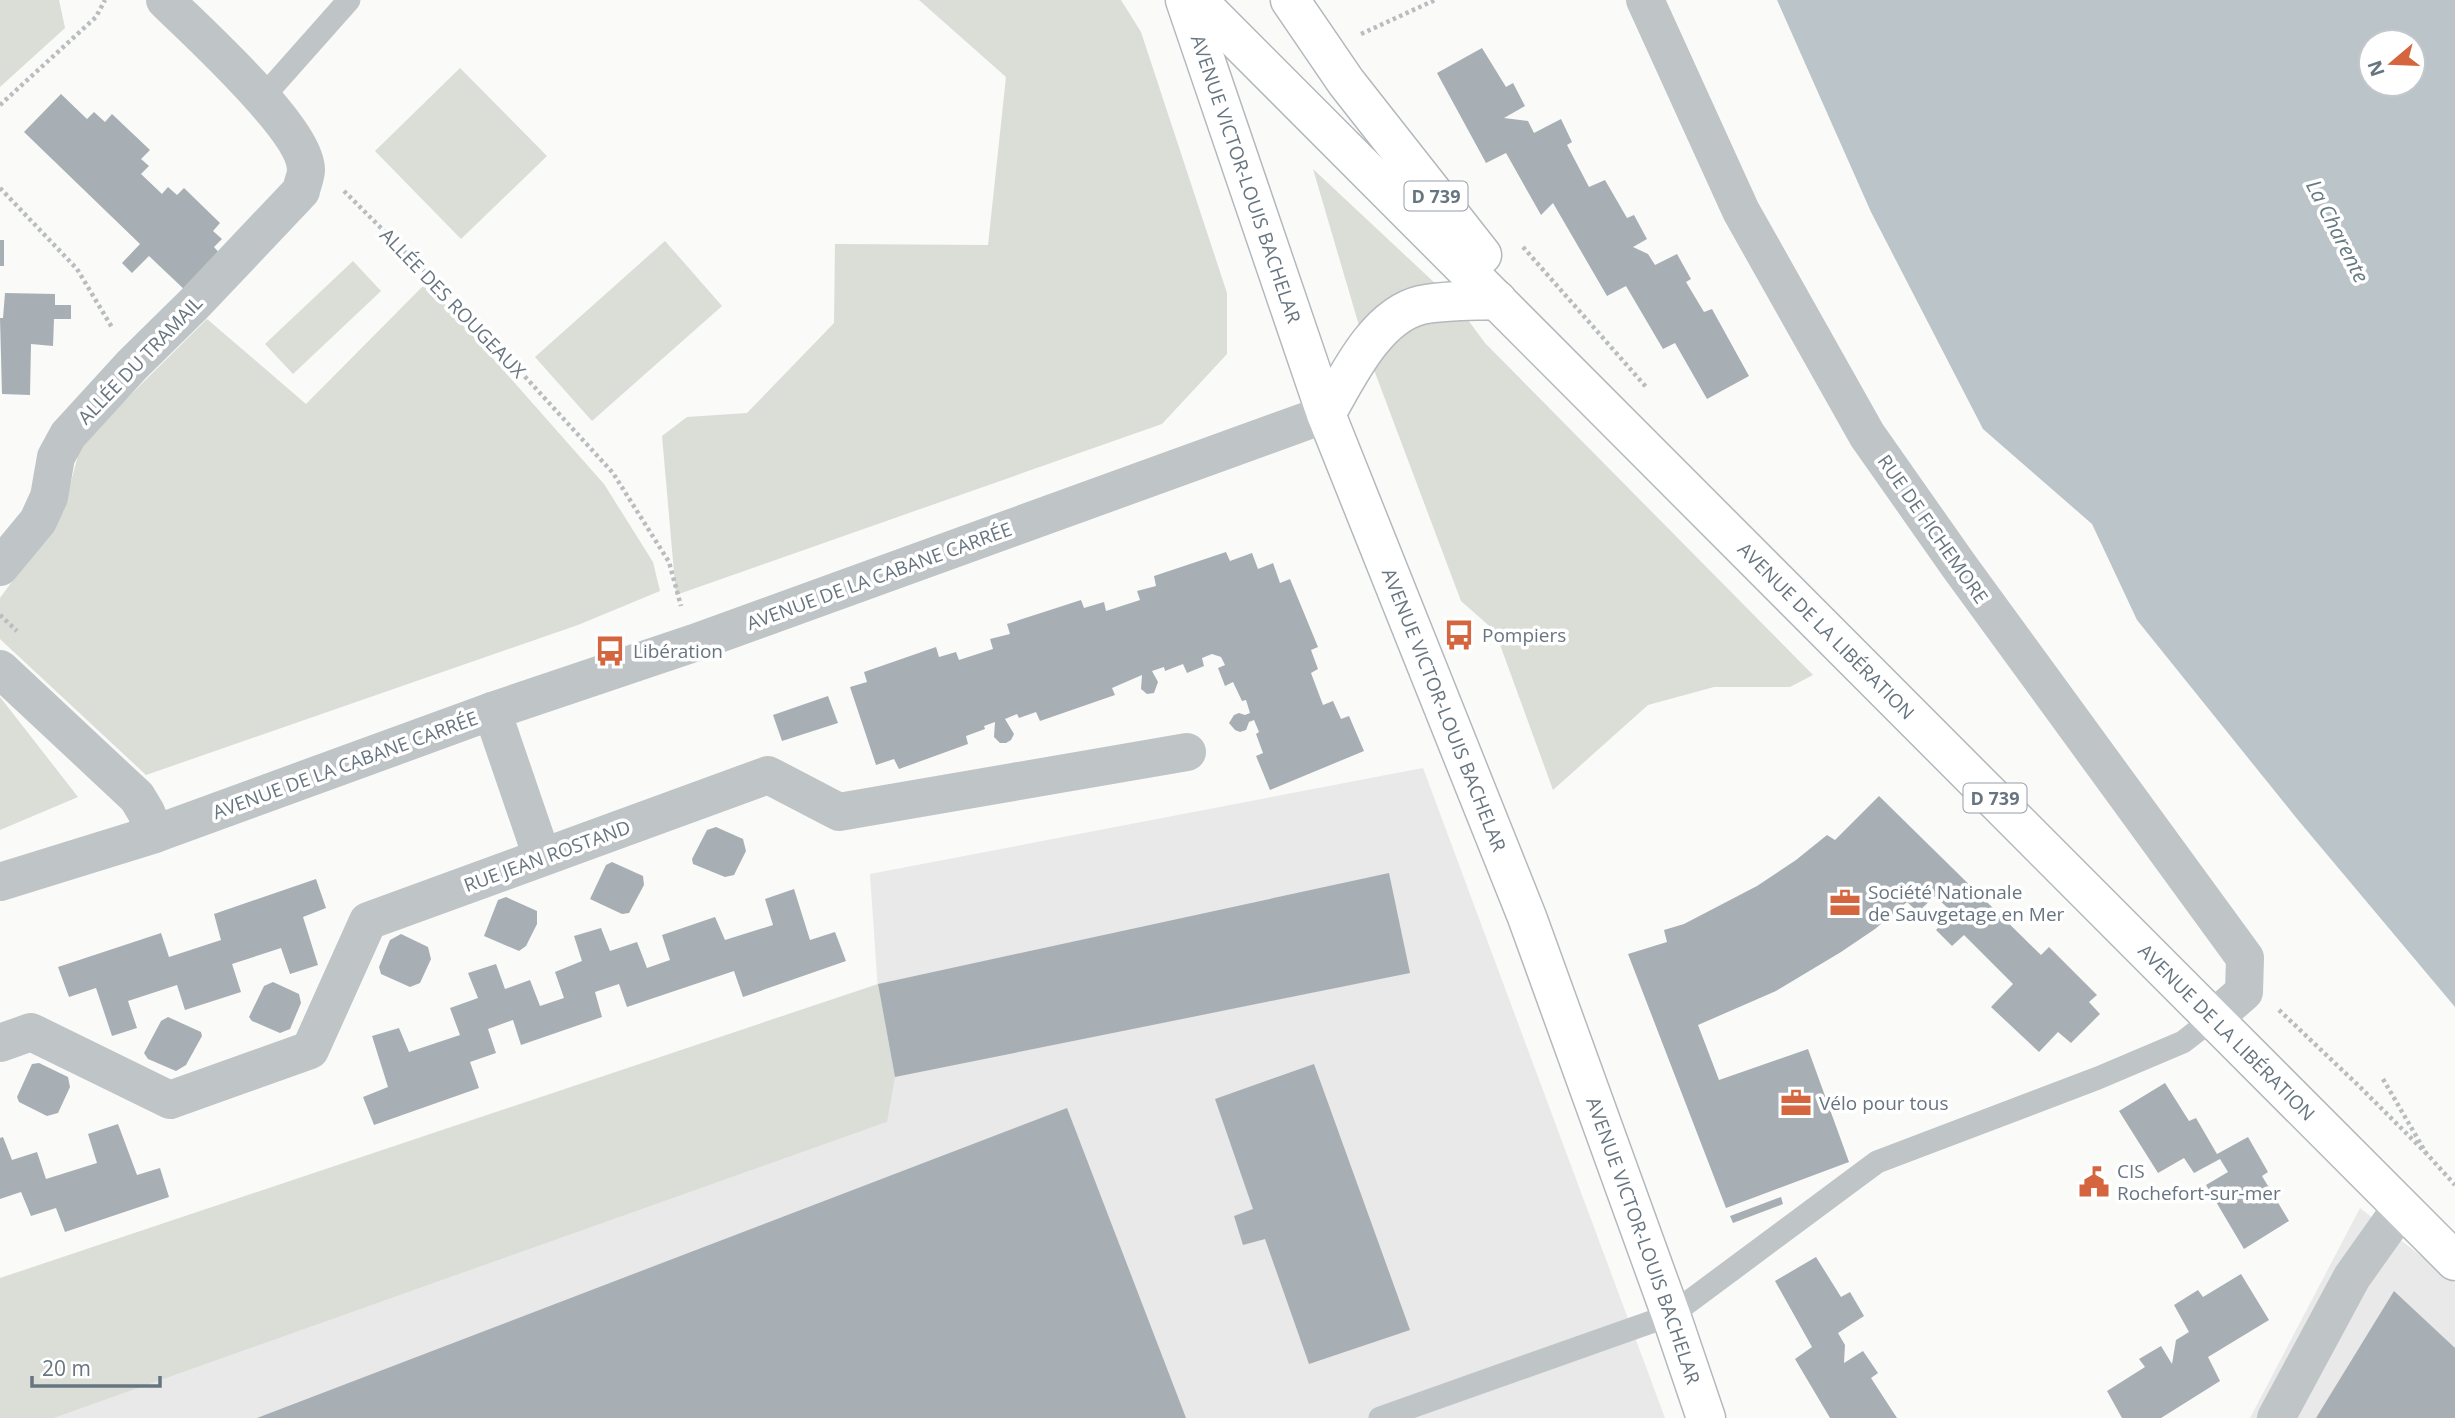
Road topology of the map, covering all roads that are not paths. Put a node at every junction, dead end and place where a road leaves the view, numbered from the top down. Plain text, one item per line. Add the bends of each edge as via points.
1 (165, 0) edge
2 (349, 0) edge
3 (1185, 0) edge
4 (1197, 0) edge
5 (1290, 0) edge
6 (1645, 0) edge
7 (262, 98) junction
8 (1497, 300) junction
9 (1587, 389) junction
10 (1326, 414) junction
11 (0, 567) edge
12 (0, 669) edge
13 (492, 711) junction
14 (1187, 752) dead end
15 (155, 834) junction
16 (542, 857) junction
17 (0, 882) edge
18 (2214, 1018) junction
19 (0, 1044) edge
20 (2401, 1208) junction
21 (2455, 1261) edge
22 (1671, 1315) junction
23 (1380, 1418) edge
24 (1706, 1418) edge
25 (2276, 1418) edge

1 - 7 street
2 - 7 lane
3 - 10 main road, AVENUE VICTOR-LOUIS BACHELAR
4 - 8 main road, AVENUE DE LA LIBÉRATION / D 739
5 - 9 main road, D 739 via 1346,82
6 - 18 street, RUE DE FICHEMORE via 1741,211 1867,435 2245,958 2244,992
7 - 11 street, ALLÉE DU TRAMAIL via 297,142 306,171 301,191 68,435 56,457 38,521
8 - 9 main road, AVENUE DE LA LIBÉRATION / D 739
8 - 10 main road via 1418,306 1392,320 1365,346
9 - 18 main road, AVENUE DE LA LIBÉRATION / D 739
10 - 13 street, AVENUE DE LA CABANE CARRÉE via 694,643
10 - 22 main road, AVENUE VICTOR-LOUIS BACHELAR via 1527,917
12 - 15 street via 137,797
13 - 15 street, AVENUE DE LA CABANE CARRÉE
13 - 16 street
14 - 16 street, RUE JEAN ROSTAND via 839,812 768,775
15 - 17 street, AVENUE DE LA CABANE CARRÉE
16 - 19 street, RUE JEAN ROSTAND via 368,921 310,1051 170,1100 31,1032
18 - 20 main road, AVENUE DE LA LIBÉRATION / D 739
18 - 22 lane via 2183,1042 1877,1163
20 - 21 main road, AVENUE DE LA LIBÉRATION / D 739
20 - 25 street via 2353,1277
22 - 23 lane
22 - 24 main road, AVENUE VICTOR-LOUIS BACHELAR

